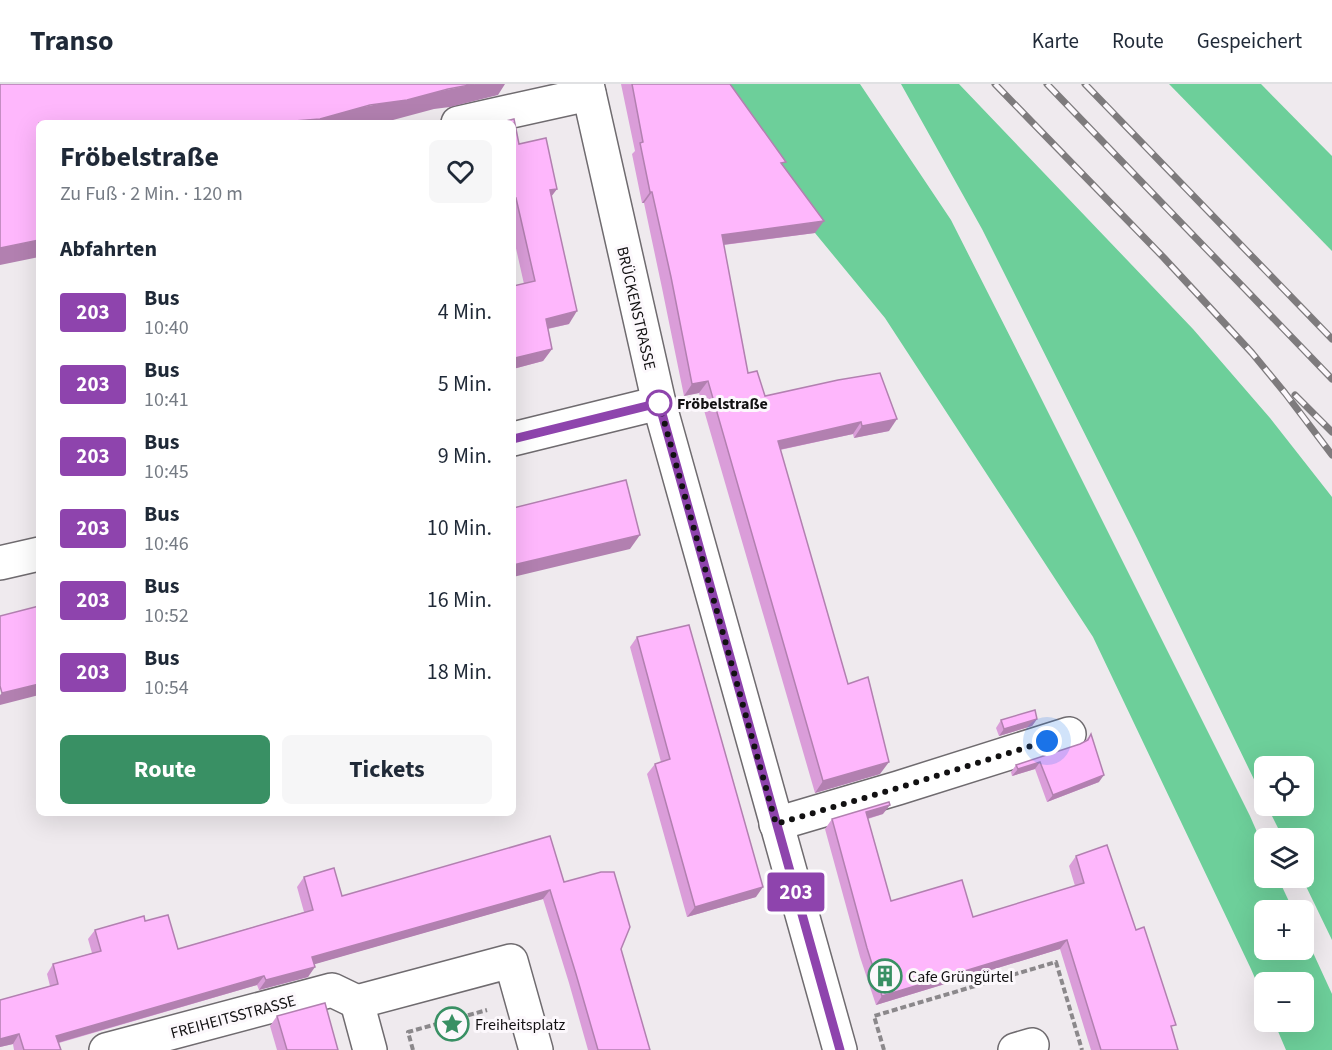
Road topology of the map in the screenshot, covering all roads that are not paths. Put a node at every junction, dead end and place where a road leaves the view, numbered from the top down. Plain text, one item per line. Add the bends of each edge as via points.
1 (588, 89) edge
2 (469, 120) edge
3 (659, 403) junction
4 (516, 438) edge
5 (36, 555) edge
6 (0, 563) edge
7 (1069, 734) dead end
8 (776, 824) junction
9 (357, 1002) junction
10 (106, 1050) edge
11 (370, 1050) edge
12 (536, 1050) edge
13 (840, 1050) edge

1 - 2 street
1 - 3 street, BRÜCKENSTRASSE
3 - 4 street
3 - 8 street, BRÜCKENSTRASSE
5 - 6 street
7 - 8 street
8 - 13 street, BRÜCKENSTRASSE
9 - 10 street, FREIHEITSSTRASSE via 332,990
9 - 11 street
9 - 12 street via 511,961

